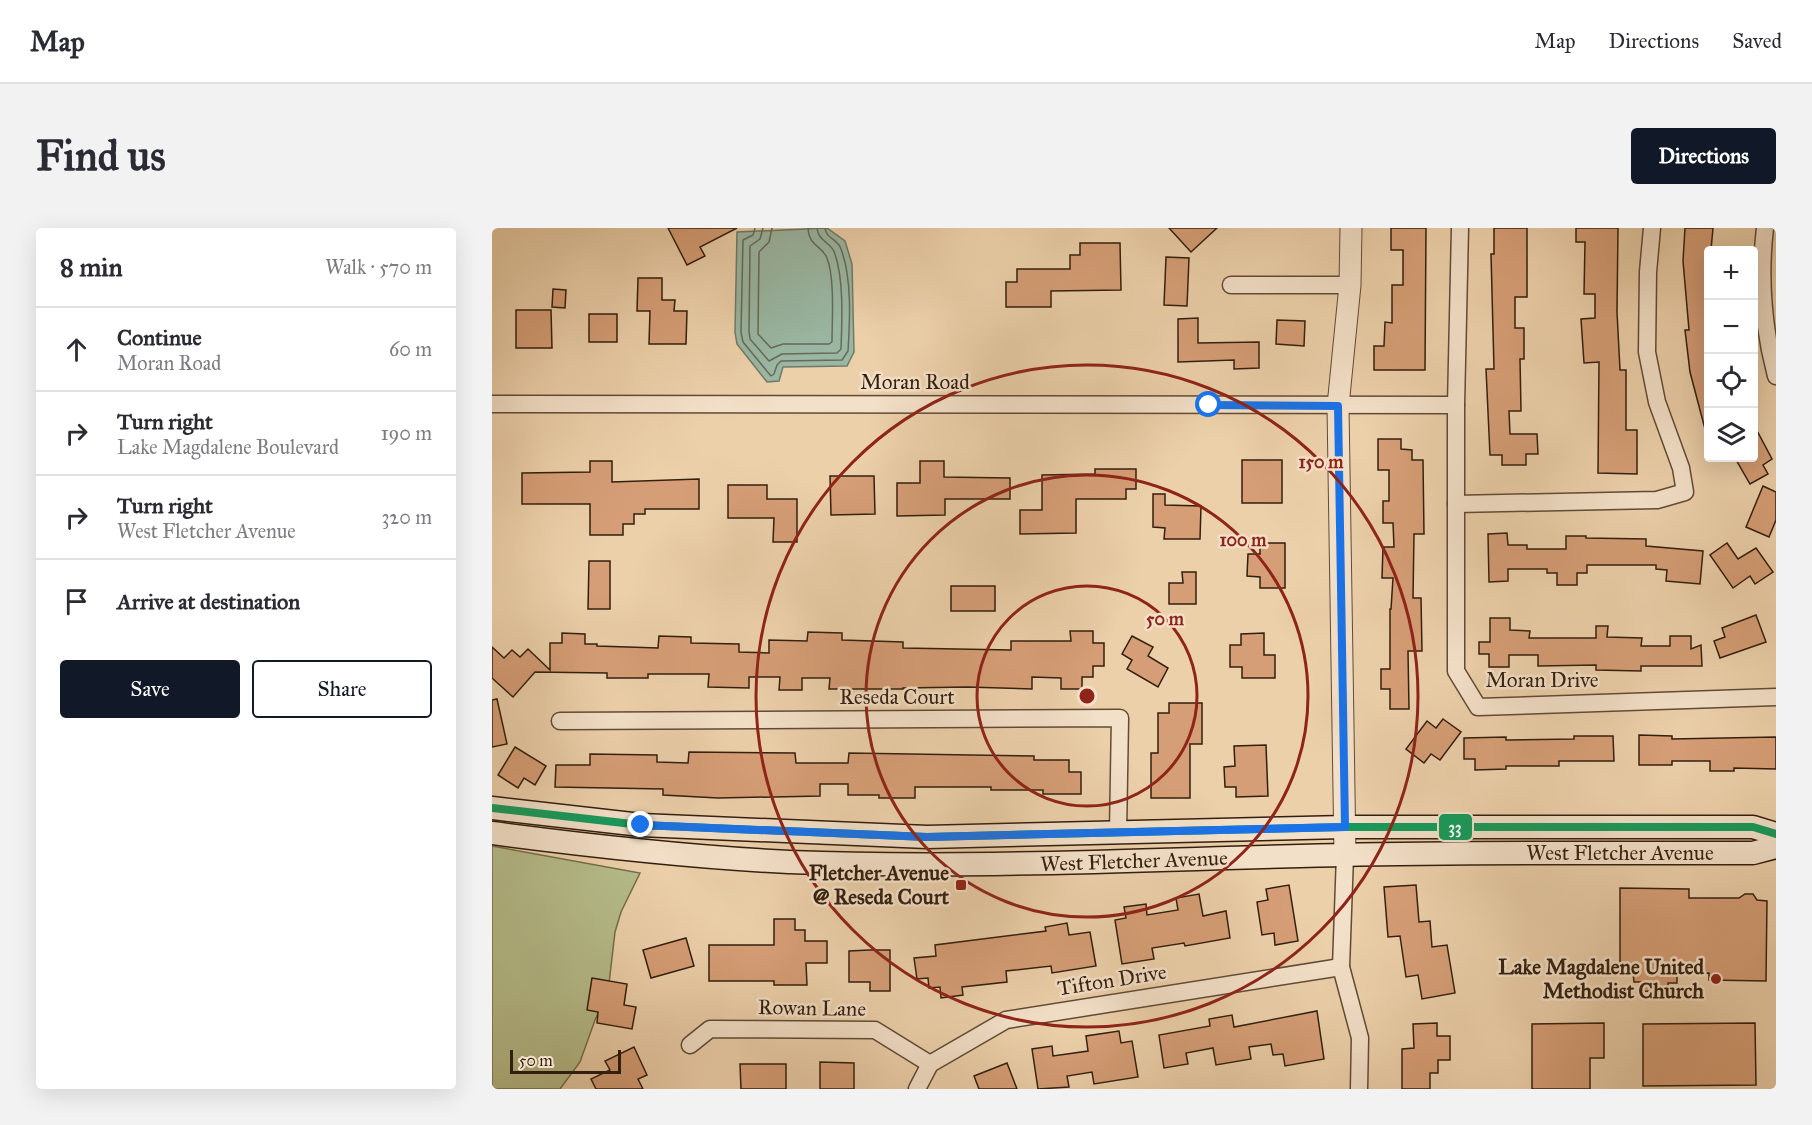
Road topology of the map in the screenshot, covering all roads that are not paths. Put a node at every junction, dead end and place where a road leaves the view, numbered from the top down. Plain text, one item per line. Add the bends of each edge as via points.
1 (1351, 228) edge
2 (1460, 228) edge
3 (1653, 228) edge
4 (1765, 228) edge
5 (1231, 285) dead end
6 (1350, 285) junction
7 (1776, 376) edge
8 (492, 404) edge
9 (1456, 405) junction
10 (1338, 406) junction
11 (1456, 504) junction
12 (1776, 697) edge
13 (560, 721) dead end
14 (492, 808) edge
15 (1345, 827) junction
16 (492, 833) edge
17 (1118, 833) junction
18 (1776, 834) edge
19 (1776, 847) edge
20 (1345, 855) junction
21 (1341, 967) junction
22 (690, 1044) dead end
23 (930, 1064) junction
24 (917, 1089) edge
25 (1359, 1089) edge

1 - 6 street
2 - 9 street, Moran Drive
3 - 11 street via 1647,352 1657,402 1682,468 1685,492 1657,500
4 - 7 street via 1762,303
5 - 6 street
6 - 10 street
8 - 10 street, Moran Road
9 - 10 street, Moran Road
9 - 11 street, Moran Drive
10 - 15 street
11 - 12 street, Moran Drive via 1456,671 1478,707
13 - 17 street, Reseda Court via 1120,718
14 - 17 main road, West Fletcher Avenue via 641,825 927,837
15 - 17 main road, West Fletcher Avenue
15 - 18 main road, West Fletcher Avenue via 1753,827
15 - 20 street
16 - 20 main road, West Fletcher Avenue via 615,849 800,862 1088,863
19 - 20 main road, West Fletcher Avenue via 1754,853
20 - 21 street
21 - 23 street, Tifton Drive via 1006,1020
21 - 25 street via 1360,1038
22 - 23 street, Rowan Lane via 710,1029 875,1030
23 - 24 street

